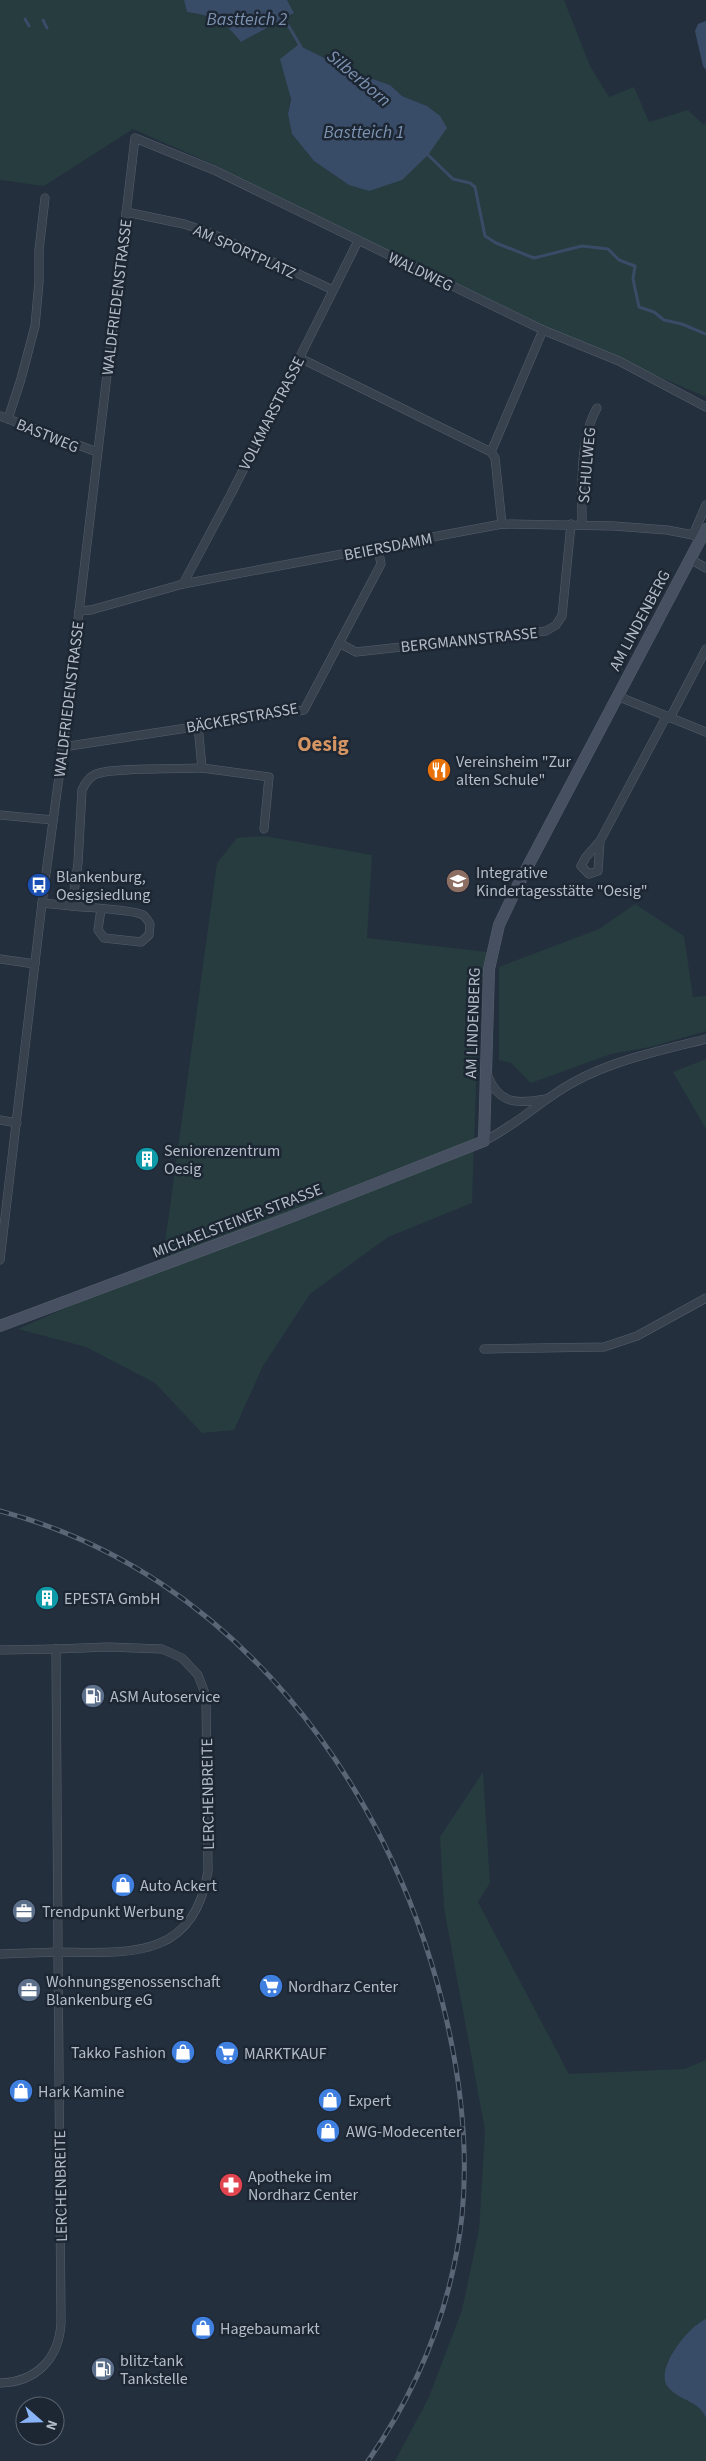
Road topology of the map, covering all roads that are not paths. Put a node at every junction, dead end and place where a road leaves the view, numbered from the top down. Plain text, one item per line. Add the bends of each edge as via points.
1 (135, 138) joint
2 (45, 198) dead end
3 (126, 212) junction
4 (358, 241) junction
5 (332, 290) junction
6 (543, 330) junction
7 (300, 358) junction
8 (706, 407) edge
9 (597, 408) dead end
10 (4, 418) edge
11 (97, 452) junction
12 (491, 452) junction
13 (706, 505) edge
14 (502, 524) junction
15 (571, 524) junction
16 (582, 524) junction
17 (700, 535) edge
18 (378, 548) junction
19 (692, 555) junction
20 (706, 568) edge
21 (183, 584) junction
22 (79, 611) junction
23 (339, 643) junction
24 (706, 649) edge
25 (617, 696) junction
26 (668, 718) junction
27 (198, 725) junction
28 (706, 732) edge
29 (63, 747) junction
30 (202, 768) junction
31 (0, 815) edge
32 (53, 820) junction
33 (264, 830) dead end
34 (600, 841) dead end
35 (42, 903) junction
36 (72, 906) junction
37 (101, 909) junction
38 (0, 959) edge
39 (35, 964) junction
40 (706, 1039) edge
41 (487, 1072) junction
42 (548, 1098) junction
43 (0, 1120) edge
44 (17, 1123) junction
45 (484, 1141) junction
46 (0, 1260) edge
47 (706, 1298) edge
48 (0, 1326) edge
49 (484, 1349) dead end
50 (56, 1649) junction
51 (0, 1650) edge
52 (58, 1952) junction
53 (0, 1954) edge
54 (0, 2383) edge

1 - 3 street, WALDFRIEDENSTRASSE
1 - 4 street, WALDWEG via 214,170
2 - 10 street via 35,326 21,379
3 - 5 street, AM SPORTPLATZ via 184,224 212,234
3 - 11 street, WALDFRIEDENSTRASSE
4 - 5 street, VOLKMARSTRASSE
4 - 6 street, WALDWEG
5 - 7 street, VOLKMARSTRASSE
6 - 8 street, WALDWEG via 619,361
6 - 12 street
7 - 12 street
7 - 21 street, VOLKMARSTRASSE
9 - 16 street, SCHULWEG via 588,422
10 - 11 street, BASTWEG
11 - 22 street, WALDFRIEDENSTRASSE
12 - 14 street
13 - 17 street
14 - 15 street, BEIERSDAMM
14 - 18 street, BEIERSDAMM
15 - 16 street, BEIERSDAMM
15 - 23 street, BERGMANNSTRASSE via 562,616 556,625 546,630 356,652
16 - 17 street, BEIERSDAMM
17 - 19 street
18 - 21 street, BEIERSDAMM
18 - 23 street, BÄCKERSTRASSE via 380,564
19 - 20 street, AM LINDENBERG
19 - 25 street, AM LINDENBERG
21 - 22 street, BEIERSDAMM
22 - 29 street, WALDFRIEDENSTRASSE
23 - 27 street, BÄCKERSTRASSE via 304,710
24 - 26 street
25 - 26 street, AM LINDENBERG
25 - 41 street, AM LINDENBERG via 499,925 491,954 488,984
26 - 28 street, AM LINDENBERG
26 - 34 street
27 - 29 street, BÄCKERSTRASSE
27 - 30 street
29 - 32 street, WALDFRIEDENSTRASSE
30 - 33 street via 269,777
30 - 36 street via 113,771 94,774 86,782 82,790
31 - 32 street
32 - 35 street, WALDFRIEDENSTRASSE
35 - 36 street
35 - 39 street, WALDFRIEDENSTRASSE
36 - 37 street
37 - 37 street via 144,916 150,924 148,935 142,942 104,938 98,930
38 - 39 street
39 - 44 street, WALDFRIEDENSTRASSE
40 - 42 street via 602,1068
41 - 42 street via 492,1087 514,1102
41 - 45 street, AM LINDENBERG
42 - 45 street via 502,1133
43 - 44 street
44 - 46 street, WALDFRIEDENSTRASSE
45 - 48 street, MICHAELSTEINER STRASSE
47 - 49 street via 637,1336 604,1347
50 - 51 street, LERCHENBREITE
50 - 52 street, LERCHENBREITE
50 - 52 street, LERCHENBREITE via 162,1649 182,1658 198,1675 206,1696 208,1871 203,1894 191,1916 164,1943 125,1953
52 - 53 street, LERCHENBREITE
52 - 54 street, LERCHENBREITE via 60,2334 58,2346 42,2368 24,2378

